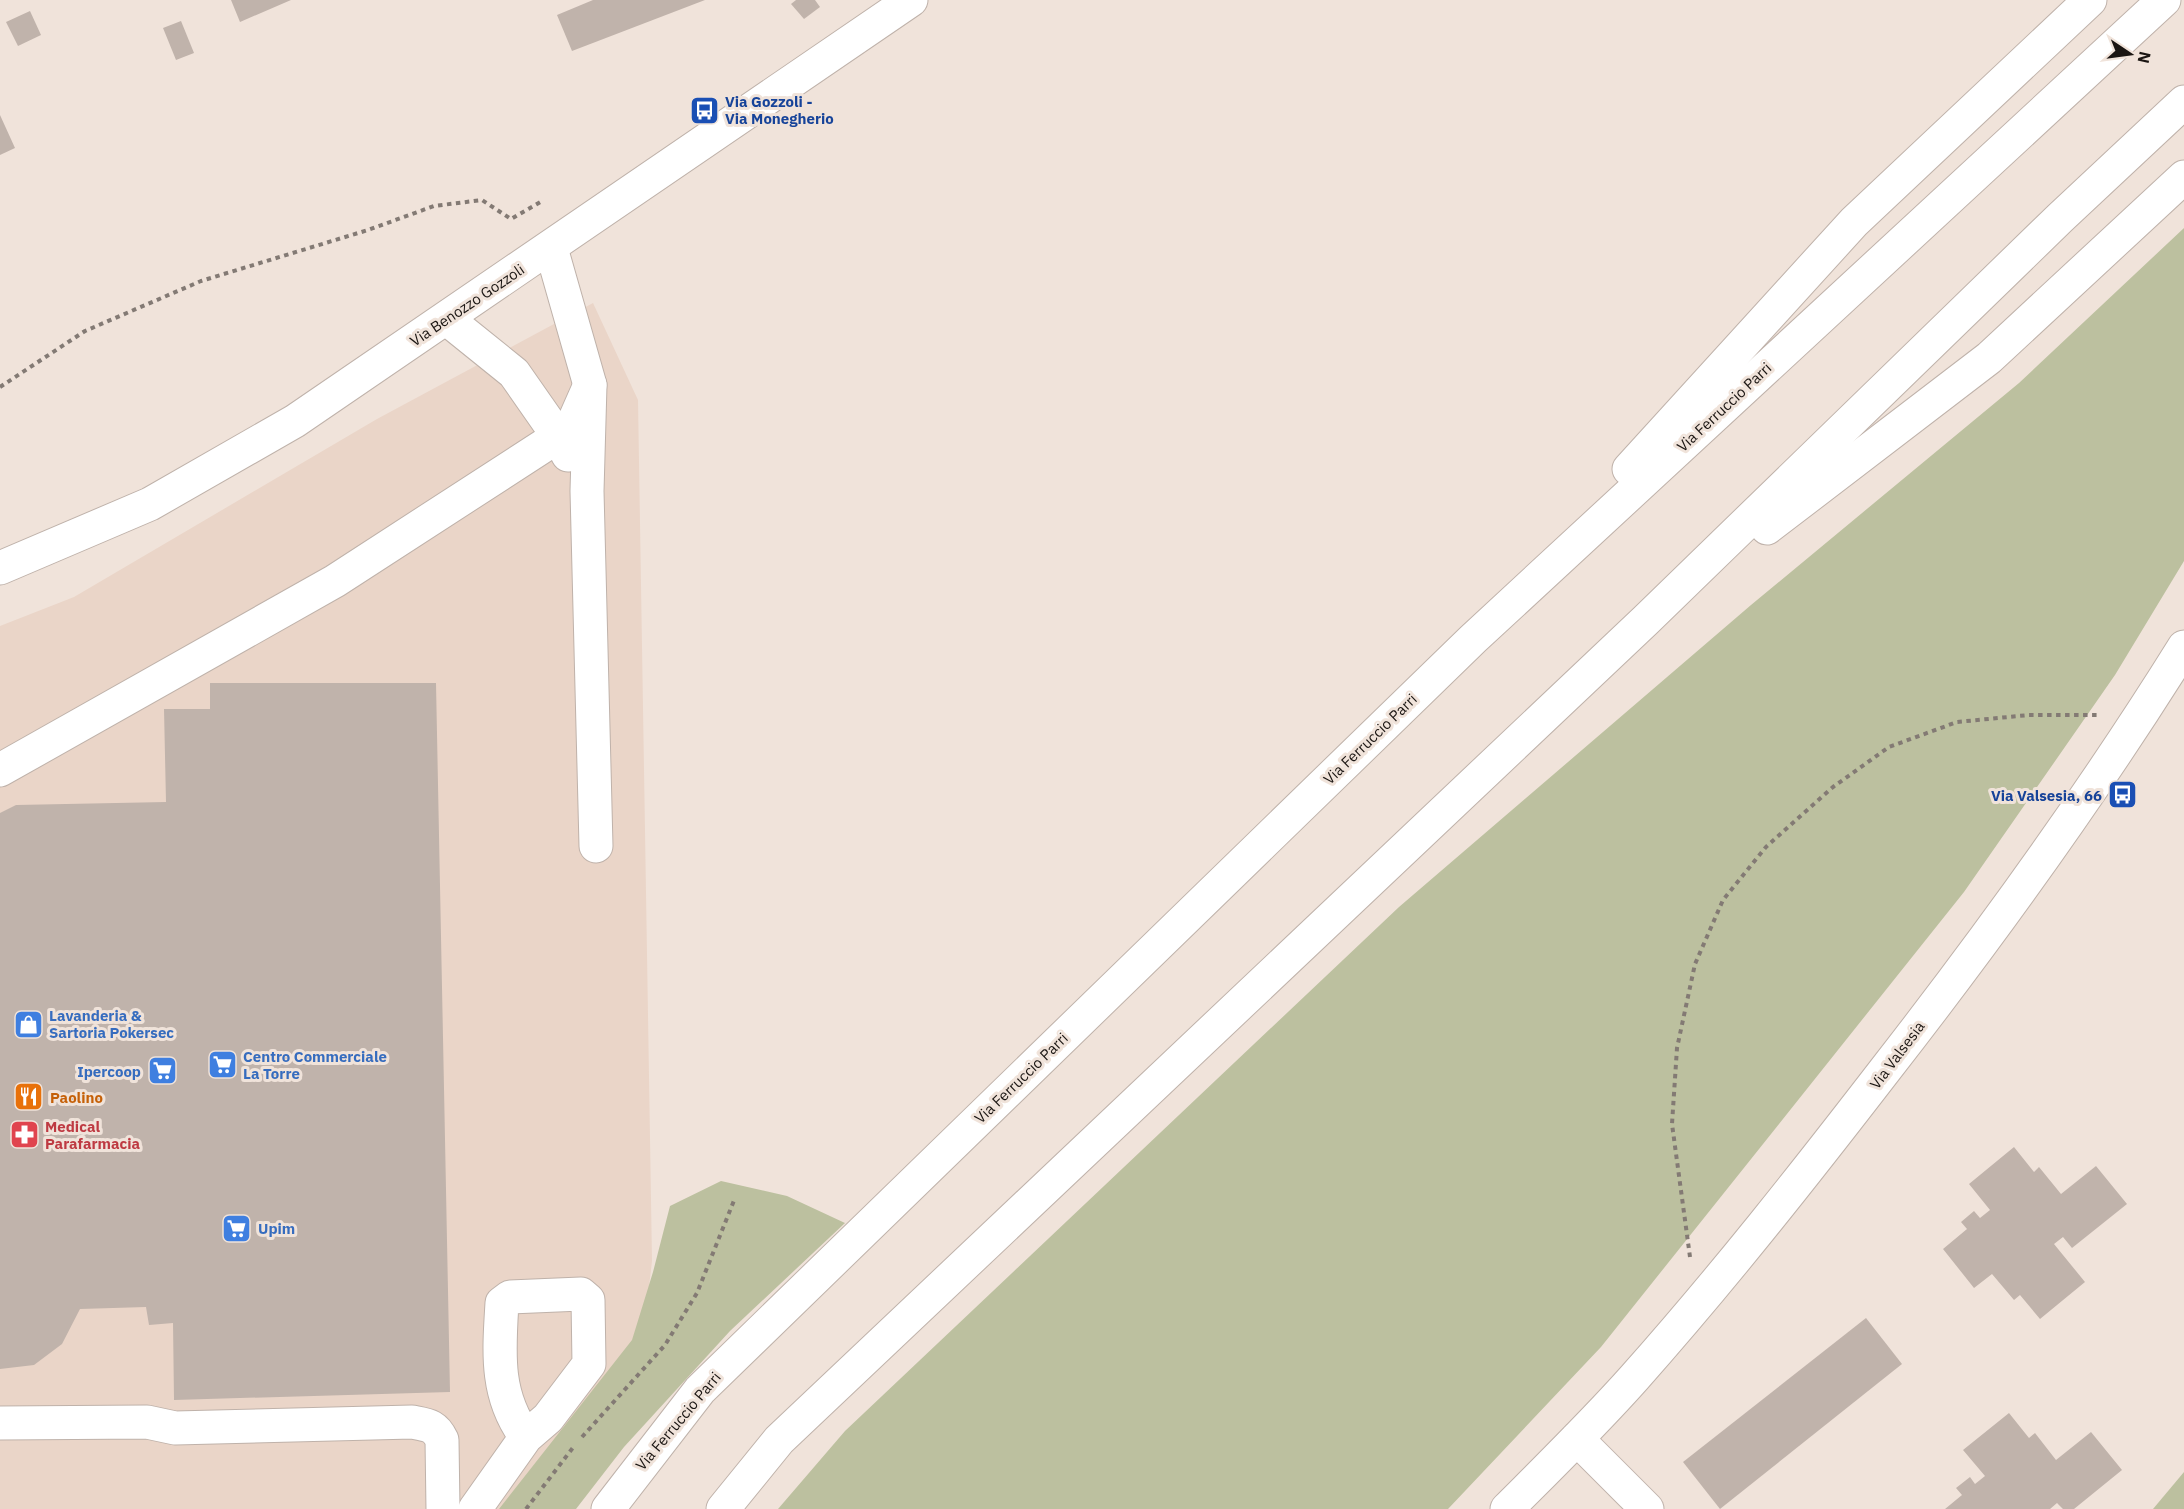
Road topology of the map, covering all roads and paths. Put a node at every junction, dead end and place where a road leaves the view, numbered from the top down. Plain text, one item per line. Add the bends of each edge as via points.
1 (911, 0) edge
2 (2090, 0) edge
3 (2164, 0) edge
4 (2184, 102) edge
5 (2184, 177) edge
6 (542, 201) dead end
7 (551, 248) junction
8 (447, 319) junction
9 (590, 385) junction
10 (0, 387) edge
11 (558, 436) junction
12 (587, 491) junction
13 (0, 568) edge
14 (1646, 620) junction
15 (1473, 639) junction
16 (2184, 647) edge
17 (2101, 715) dead end
18 (0, 770) edge
19 (596, 846) dead end
20 (735, 1198) dead end
21 (1691, 1261) dead end
22 (0, 1423) edge
23 (526, 1437) dead end
24 (1577, 1439) junction
25 (499, 1474) junction
26 (443, 1499) edge
27 (475, 1509) edge
28 (526, 1509) edge
29 (608, 1509) edge
30 (723, 1509) edge
31 (1508, 1509) edge
32 (1647, 1509) edge

1 - 7 main road, Via Benozzo Gozzoli
2 - 15 main road via 1854,222
3 - 15 main road, Via Ferruccio Parri
4 - 14 main road
5 - 14 main road via 1989,357
6 - 10 path via 511,219 482,200 434,206 201,281 85,330
7 - 8 main road, Via Benozzo Gozzoli
7 - 9 main road
8 - 11 main road via 514,373
8 - 13 main road, Via Benozzo Gozzoli via 295,421 150,504
9 - 11 main road via 571,428
9 - 12 main road
11 - 12 main road
11 - 18 main road via 335,581
12 - 19 main road
14 - 30 main road via 779,1440
15 - 29 main road, Via Ferruccio Parri via 700,1390
16 - 24 main road, Via Valsesia via 2085,797 1903,1047 1771,1217
17 - 21 path via 2029,715 1958,722 1888,747 1833,787 1766,847 1724,900 1695,964 1677,1048 1672,1124
20 - 28 path via 697,1293 665,1345 573,1447
22 - 26 main road via 147,1422 175,1428 412,1422 428,1425 438,1431 442,1440
23 - 25 main road
24 - 31 main road, Via Valsesia
24 - 32 main road
25 - 26 main road via 474,1491
25 - 27 main road

